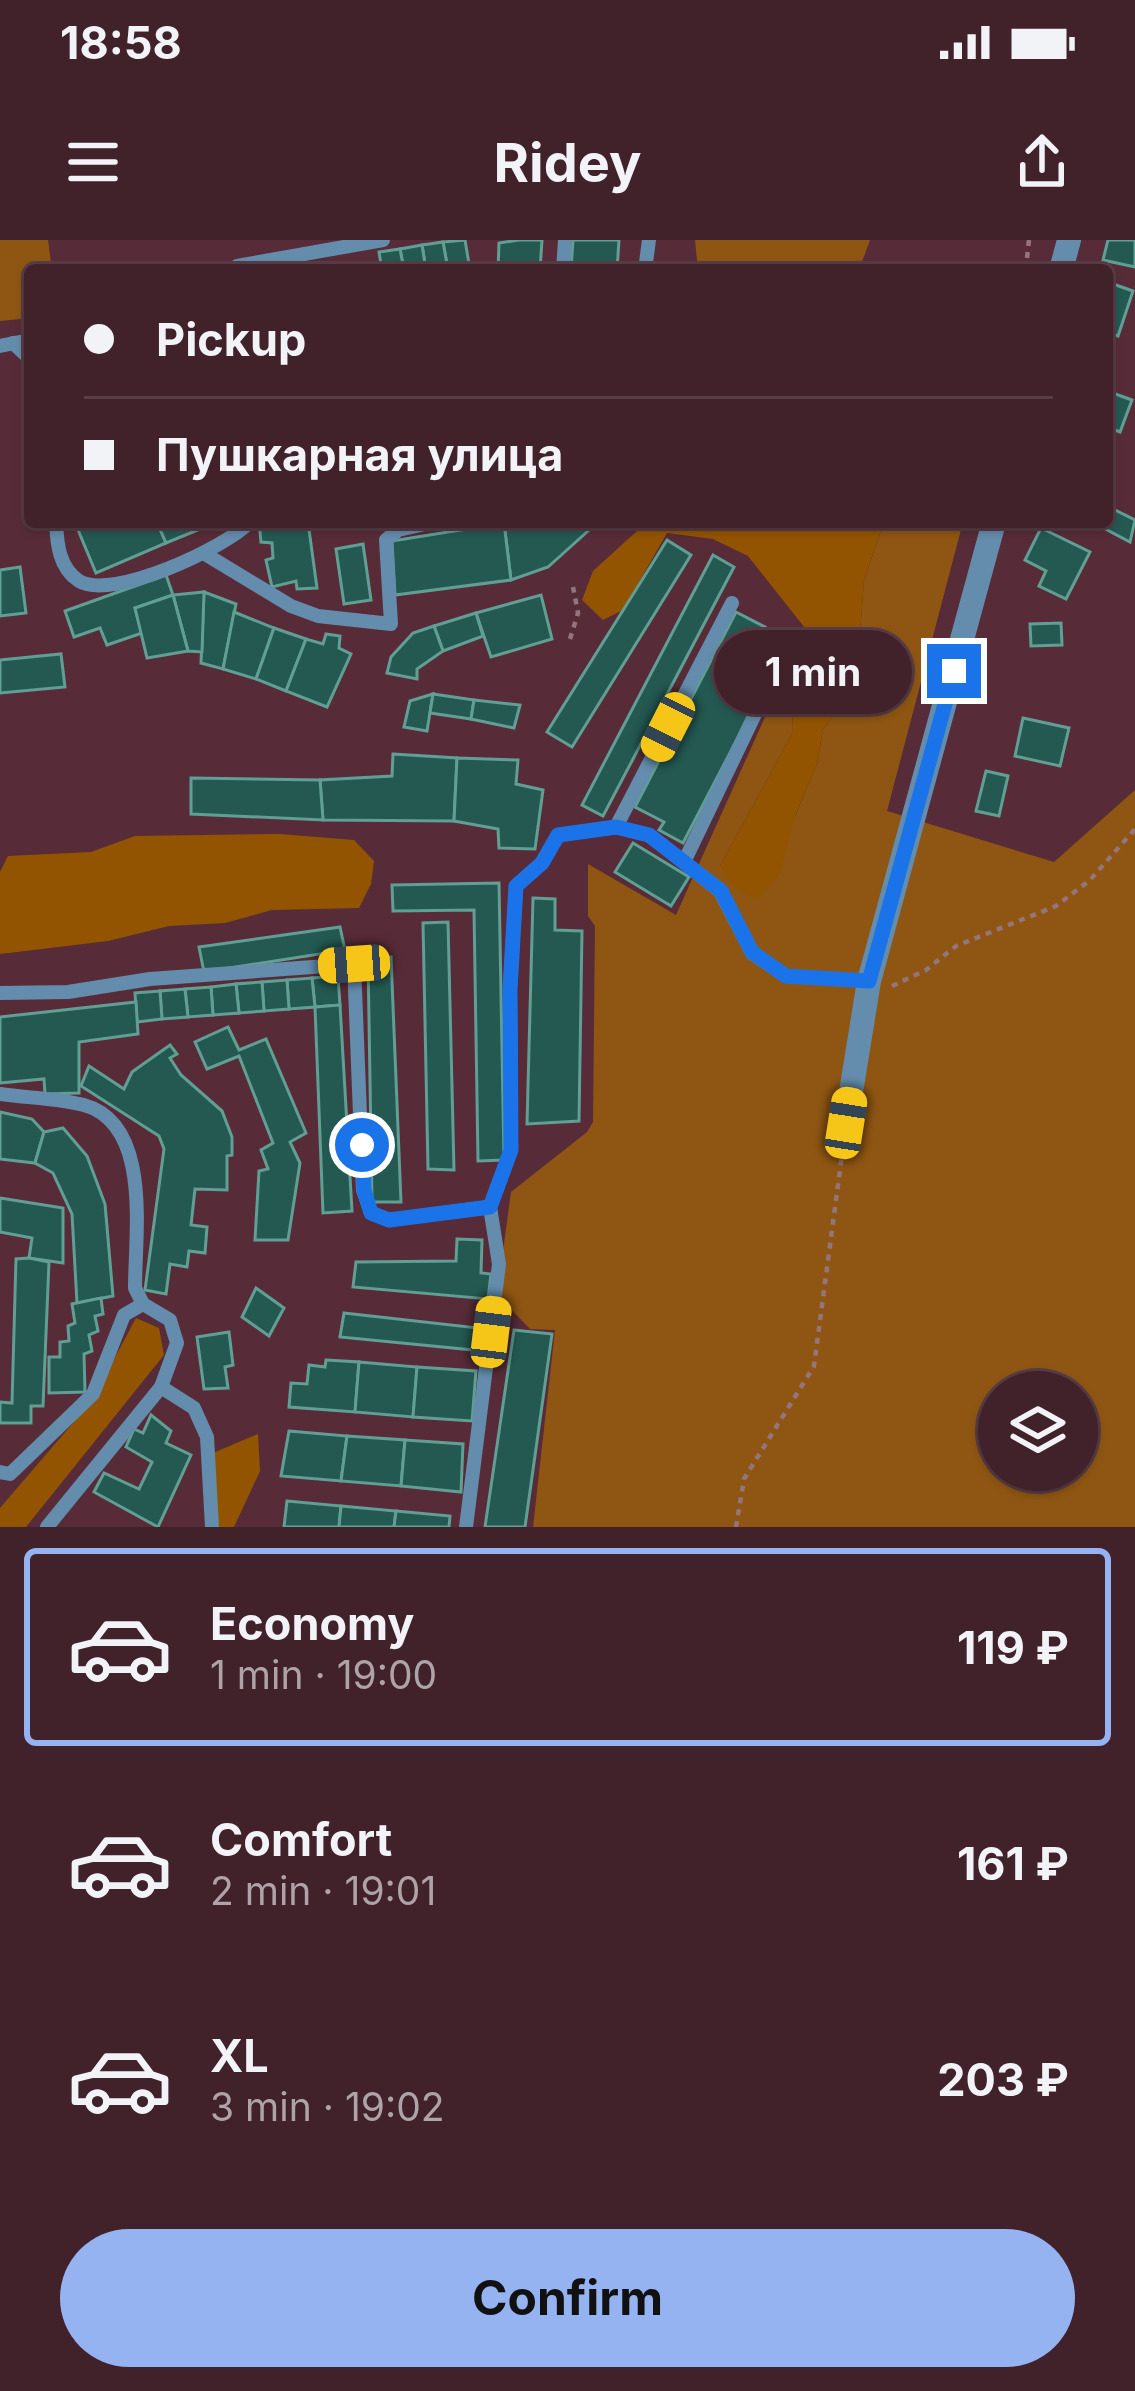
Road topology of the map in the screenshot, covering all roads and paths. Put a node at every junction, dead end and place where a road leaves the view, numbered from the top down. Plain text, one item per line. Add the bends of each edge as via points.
1 (383, 240) edge
2 (248, 264) edge
3 (57, 528) edge
4 (244, 528) edge
5 (407, 528) edge
6 (992, 528) edge
7 (205, 554) junction
8 (573, 587) dead end
9 (732, 603) dead end
10 (570, 638) dead end
11 (782, 660) dead end
12 (616, 827) junction
13 (1135, 829) edge
14 (684, 862) junction
15 (869, 981) junction
16 (0, 993) edge
17 (0, 1094) edge
18 (846, 1123) joint
19 (490, 1207) junction
20 (143, 1304) junction
21 (161, 1387) junction
22 (0, 1472) edge
23 (47, 1527) edge
24 (212, 1527) edge
25 (466, 1527) edge
26 (736, 1527) edge

1 - 2 lane
3 - 7 lane via 62,564 80,582 106,588
4 - 7 lane
5 - 7 lane via 386,540 391,624 318,616
6 - 15 street
8 - 10 path via 578,613
9 - 12 lane
11 - 14 lane
12 - 14 lane via 649,835
12 - 19 lane via 558,835 516,886 511,1150
13 - 15 path via 1056,906 956,946 896,987
14 - 15 lane via 721,891 752,952 786,976
15 - 18 street
16 - 19 lane via 354,964 371,1213 389,1220
17 - 20 lane via 87,1106 112,1121 131,1150 135,1288
18 - 26 path via 814,1366 745,1479
19 - 25 lane via 499,1264
20 - 21 lane via 168,1318 177,1343
20 - 22 lane via 124,1315 93,1394 10,1474
21 - 23 lane
21 - 24 lane via 194,1408 206,1437

